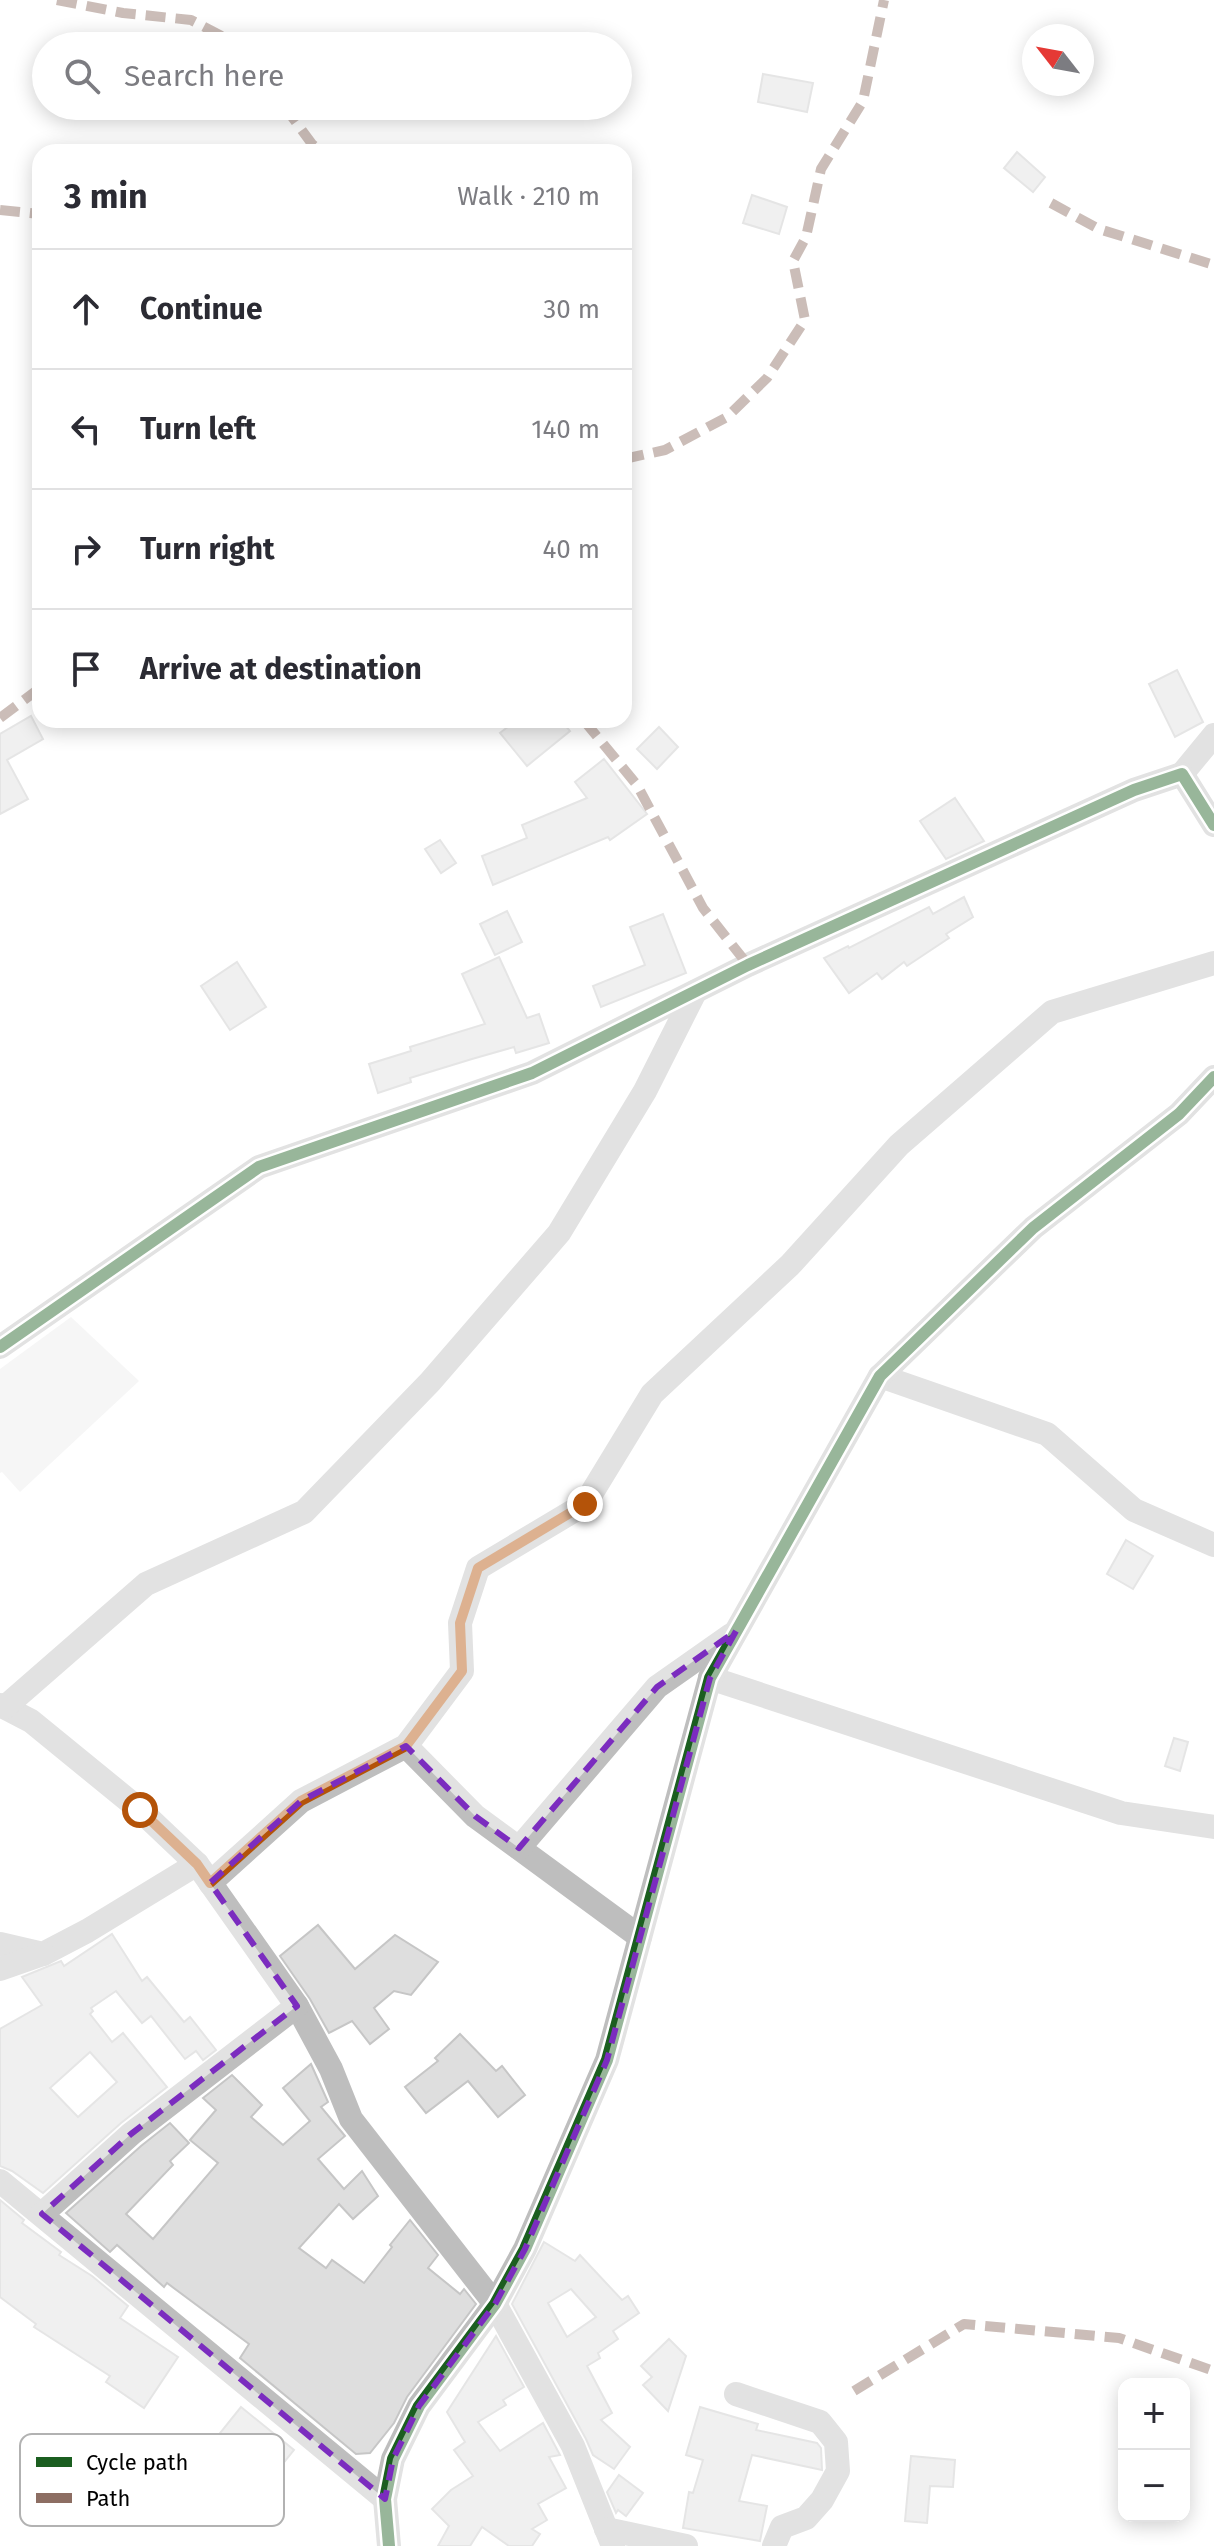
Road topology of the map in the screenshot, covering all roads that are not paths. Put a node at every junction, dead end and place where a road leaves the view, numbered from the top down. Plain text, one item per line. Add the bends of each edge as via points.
1 (1214, 735) edge
2 (1182, 774) junction
3 (1214, 825) edge
4 (1214, 963) edge
5 (695, 992) junction
6 (1214, 1077) edge
7 (0, 1347) edge
8 (880, 1376) junction
9 (1214, 1545) edge
10 (736, 1631) junction
11 (710, 1678) junction
12 (3, 1706) edge
13 (406, 1746) junction
14 (1214, 1827) edge
15 (519, 1848) junction
16 (204, 1873) junction
17 (640, 1937) junction
18 (0, 1944) edge
19 (43, 1954) junction
20 (0, 1969) edge
21 (297, 2006) junction
22 (0, 2181) edge
23 (42, 2214) junction
24 (495, 2304) junction
25 (736, 2394) dead end
26 (385, 2499) junction
27 (610, 2538) edge
28 (389, 2546) edge
29 (686, 2546) edge
30 (774, 2546) edge

1 - 2 street
2 - 3 street
2 - 5 street via 1120,797
4 - 13 street via 1052,1012 899,1145 790,1265 652,1394 585,1504 478,1568 460,1623 462,1671
5 - 7 street via 532,1073 259,1167
5 - 12 street via 645,1091 559,1233 430,1382 304,1512 146,1584
6 - 8 street via 1179,1114 1033,1228
8 - 9 street via 1047,1434 1134,1510
8 - 10 street
10 - 11 street
10 - 15 street via 657,1687
11 - 14 street via 1121,1813
11 - 17 street
12 - 16 street via 31,1721 128,1800
13 - 15 street via 475,1816
13 - 16 street via 301,1801
15 - 17 street
16 - 19 street
16 - 21 street
17 - 24 street via 607,2060 525,2249
18 - 19 street
19 - 20 street
21 - 23 street via 131,2134
21 - 24 street via 351,2119
22 - 23 street
23 - 26 street
24 - 26 street via 419,2406 393,2459
24 - 27 street via 573,2446
25 - 30 street via 820,2422 836,2442 838,2471 822,2500 806,2518 782,2527
26 - 28 street
27 - 29 street

